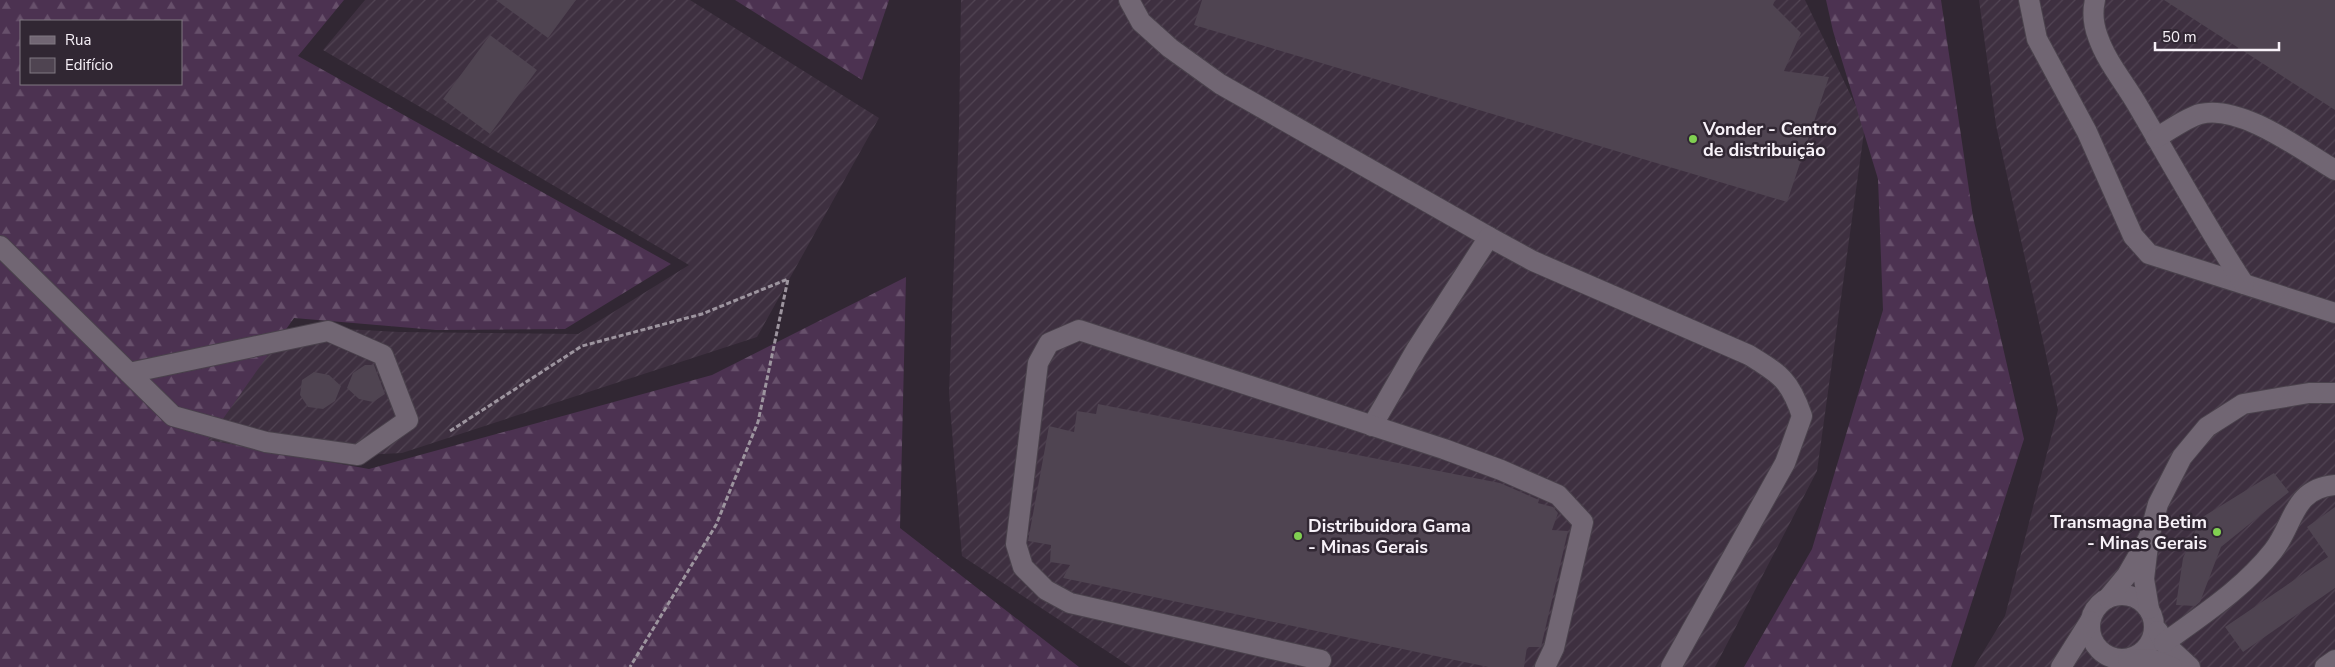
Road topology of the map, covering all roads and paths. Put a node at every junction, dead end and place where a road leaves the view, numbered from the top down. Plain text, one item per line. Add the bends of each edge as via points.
1 (1129, 0) edge
2 (2029, 0) edge
3 (2095, 0) edge
4 (2156, 138) junction
5 (2335, 170) edge
6 (1488, 237) junction
7 (0, 246) edge
8 (2244, 284) junction
9 (2335, 312) edge
10 (130, 373) junction
11 (2335, 393) edge
12 (1372, 426) junction
13 (450, 431) dead end
14 (2335, 485) edge
15 (2149, 537) junction
16 (2108, 598) junction
17 (2152, 617) junction
18 (2090, 622) junction
19 (2164, 643) junction
20 (1320, 660) dead end
21 (2335, 660) edge
22 (2118, 662) edge
23 (630, 667) edge
24 (1545, 667) edge
25 (1671, 667) edge
26 (2061, 667) edge
27 (2172, 667) edge
28 (2190, 667) edge
29 (2325, 667) edge

1 - 6 lane via 1141,22 1170,48 1220,84
2 - 8 lane via 2037,39 2087,132 2133,236 2149,254
3 - 4 lane via 2092,14 2107,59
4 - 5 lane via 2200,114 2229,113 2256,124
4 - 8 lane
6 - 12 lane
6 - 25 lane via 1533,261 1749,355 1776,371 1794,393 1802,416 1785,463
7 - 10 lane
8 - 9 lane
10 - 10 lane via 174,416 266,442 358,455 408,420 383,355 328,331
11 - 15 lane via 2309,393 2243,404 2207,427 2182,457 2158,504
12 - 20 lane via 1079,330 1049,343 1038,363 1016,544 1023,567 1046,590 1070,603
12 - 24 lane via 1534,483 1558,495 1583,522 1554,648
13 - 23 path via 582,346 702,314 788,278 755,430 716,525
14 - 19 lane via 2324,486 2299,502 2274,550 2241,584
15 - 16 lane via 2127,575
15 - 17 lane via 2144,579
16 - 17 lane via 2135,597
16 - 18 lane via 2096,608
17 - 19 lane
17 - 22 lane via 2151,643 2137,656
18 - 22 lane via 2093,642
18 - 26 lane
19 - 28 lane
21 - 29 lane
22 - 27 lane via 2154,660

